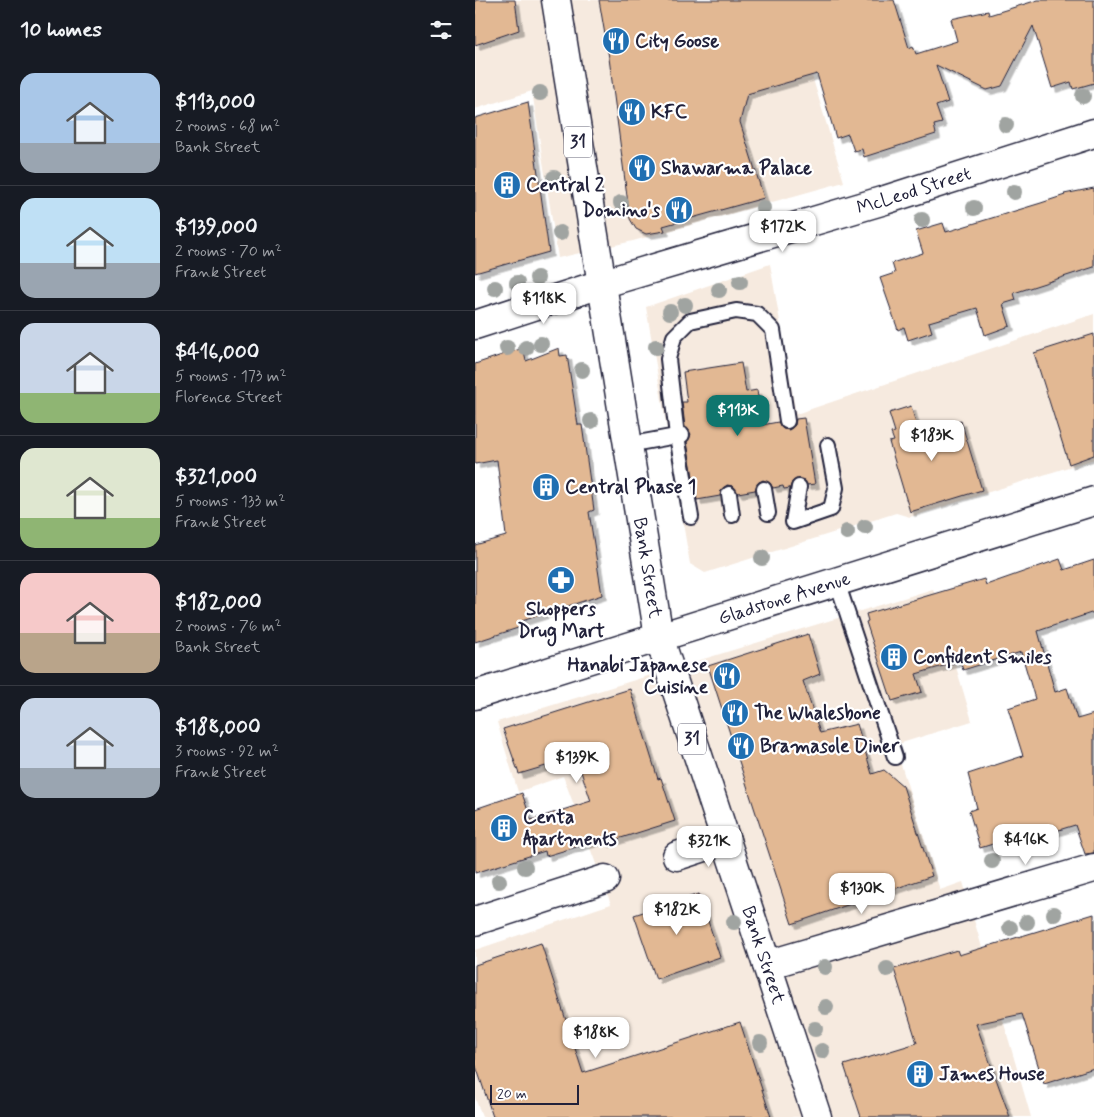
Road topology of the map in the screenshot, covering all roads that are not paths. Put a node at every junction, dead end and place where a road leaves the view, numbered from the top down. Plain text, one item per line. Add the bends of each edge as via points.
1 (556, 0) edge
2 (1094, 133) edge
3 (601, 284) junction
4 (475, 325) edge
5 (787, 421) dead end
6 (679, 436) junction
7 (627, 445) junction
8 (828, 445) dead end
9 (799, 487) dead end
10 (764, 489) dead end
11 (729, 494) dead end
12 (1094, 501) edge
13 (768, 513) dead end
14 (732, 515) dead end
15 (691, 517) dead end
16 (837, 582) junction
17 (659, 637) junction
18 (475, 695) edge
19 (895, 757) dead end
20 (726, 840) junction
21 (677, 856) dead end
22 (1094, 868) edge
23 (605, 879) dead end
24 (475, 921) edge
25 (767, 965) junction
26 (817, 1117) edge

1 - 3 main road, Bank Street / 31
2 - 3 main road, McLeod Street via 885,200
3 - 4 main road, McLeod Street
3 - 7 main road, Bank Street / 31
5 - 6 lane via 773,330 757,314 736,311 690,321 674,338 667,359
6 - 7 lane
6 - 15 lane
7 - 17 main road, Bank Street / 31
8 - 9 lane via 836,488 831,509 793,522
10 - 13 lane
11 - 14 lane
12 - 16 main road, Gladstone Avenue
16 - 17 main road, Gladstone Avenue
16 - 19 lane
17 - 18 main road, Gladstone Avenue
17 - 20 main road, Bank Street / 31
20 - 21 main road
20 - 25 main road, Bank Street / 31
22 - 25 main road
23 - 24 main road
25 - 26 main road, Bank Street / 31

